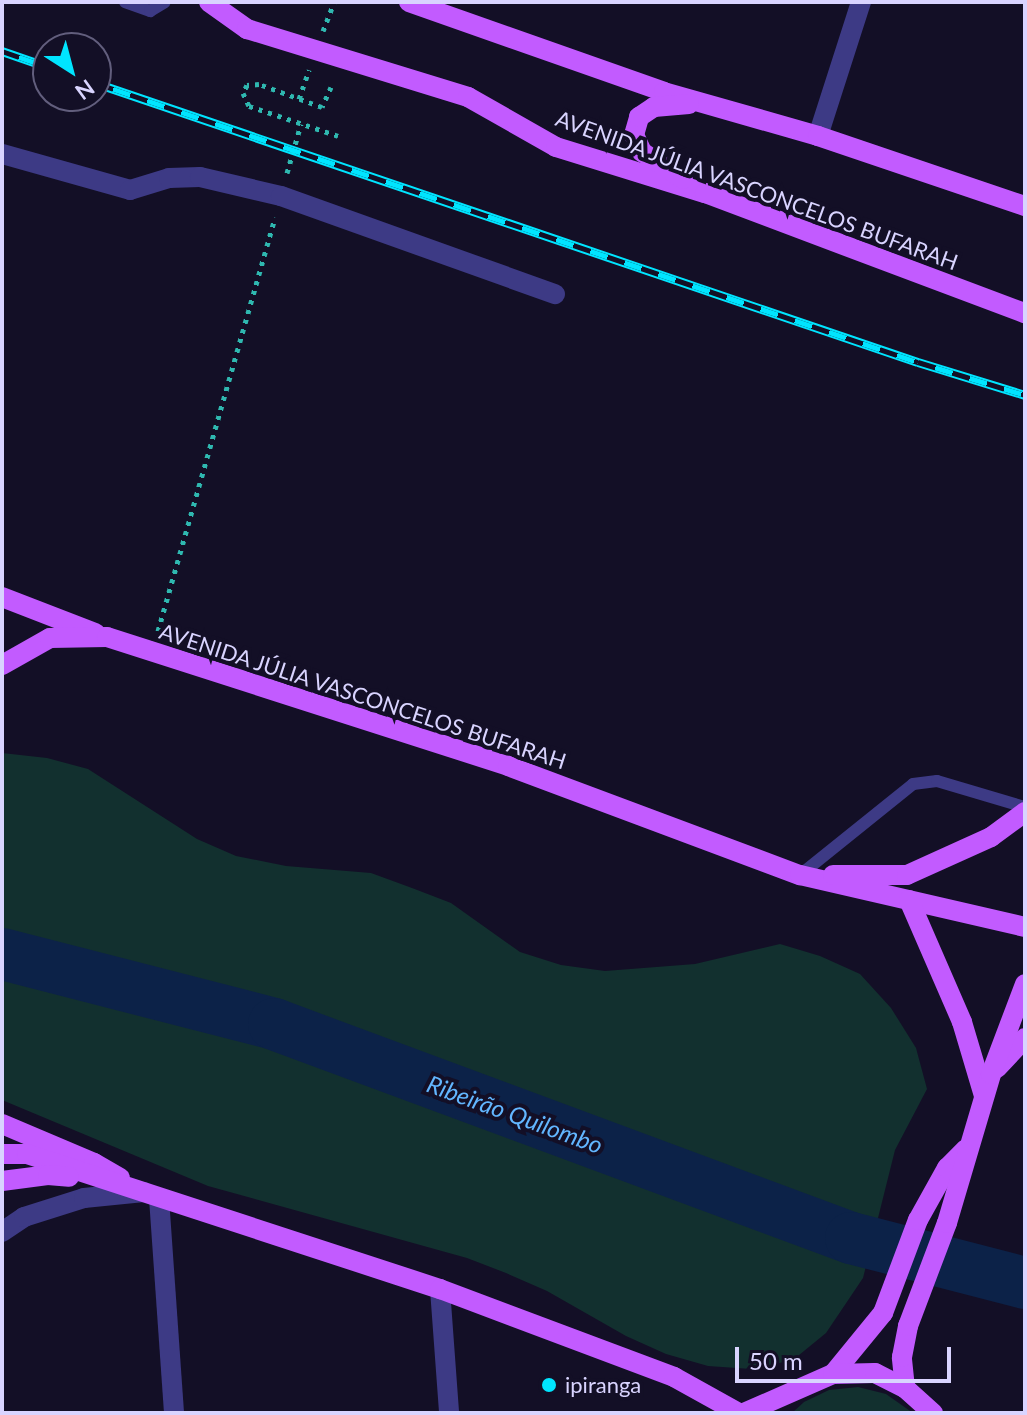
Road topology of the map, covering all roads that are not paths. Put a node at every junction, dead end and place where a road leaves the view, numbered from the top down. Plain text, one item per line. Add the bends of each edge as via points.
1 (125, 2) edge
2 (165, 2) edge
3 (209, 2) edge
4 (409, 2) edge
5 (861, 2) edge
6 (709, 105) junction
7 (818, 136) junction
8 (2, 154) edge
9 (705, 193) junction
10 (1025, 206) edge
11 (555, 294) dead end
12 (1025, 313) edge
13 (2, 597) edge
14 (107, 637) junction
15 (2, 665) edge
16 (1025, 810) edge
17 (800, 875) junction
18 (909, 900) junction
19 (1025, 927) edge
20 (1025, 984) edge
21 (1025, 1038) edge
22 (991, 1074) junction
23 (984, 1096) junction
24 (2, 1124) edge
25 (967, 1147) junction
26 (2, 1154) edge
27 (95, 1178) junction
28 (2, 1181) edge
29 (152, 1195) junction
30 (2, 1232) edge
31 (440, 1289) junction
32 (833, 1374) junction
33 (905, 1388) junction
34 (174, 1413) edge
35 (449, 1413) edge
36 (741, 1413) edge
37 (933, 1413) edge

1 - 2 lane via 150,11
3 - 9 main road, AVENIDA JÚLIA VASCONCELOS BUFARAH via 247,29 468,97 556,147
4 - 6 main road
5 - 7 street
6 - 7 main road
6 - 9 main road via 654,107 639,117 634,135 642,152
7 - 10 main road
8 - 11 street via 130,190 169,178 200,177 281,196
9 - 12 main road, AVENIDA JÚLIA VASCONCELOS BUFARAH
13 - 14 main road
14 - 15 main road, AVENIDA JÚLIA VASCONCELOS BUFARAH via 50,638
14 - 17 main road, AVENIDA JÚLIA VASCONCELOS BUFARAH via 508,766
16 - 17 main road, AVENIDA JÚLIA VASCONCELOS BUFARAH via 991,837 907,875
16 - 17 lane via 937,781 913,784
17 - 18 main road, AVENIDA JÚLIA VASCONCELOS BUFARAH
18 - 19 main road, AVENIDA JÚLIA VASCONCELOS BUFARAH
18 - 23 main road via 962,1022
20 - 22 main road
21 - 22 main road
22 - 23 main road
23 - 25 main road
24 - 29 main road via 94,1163
25 - 32 main road via 947,1168 918,1220 883,1313
25 - 33 main road via 947,1223 908,1326 902,1357
26 - 27 main road via 27,1154
27 - 28 main road via 48,1175
27 - 29 main road
29 - 30 street via 84,1198 24,1217
29 - 31 main road
29 - 34 street
31 - 35 street
31 - 36 main road via 674,1377
32 - 33 main road via 875,1373
32 - 36 main road
33 - 37 main road

